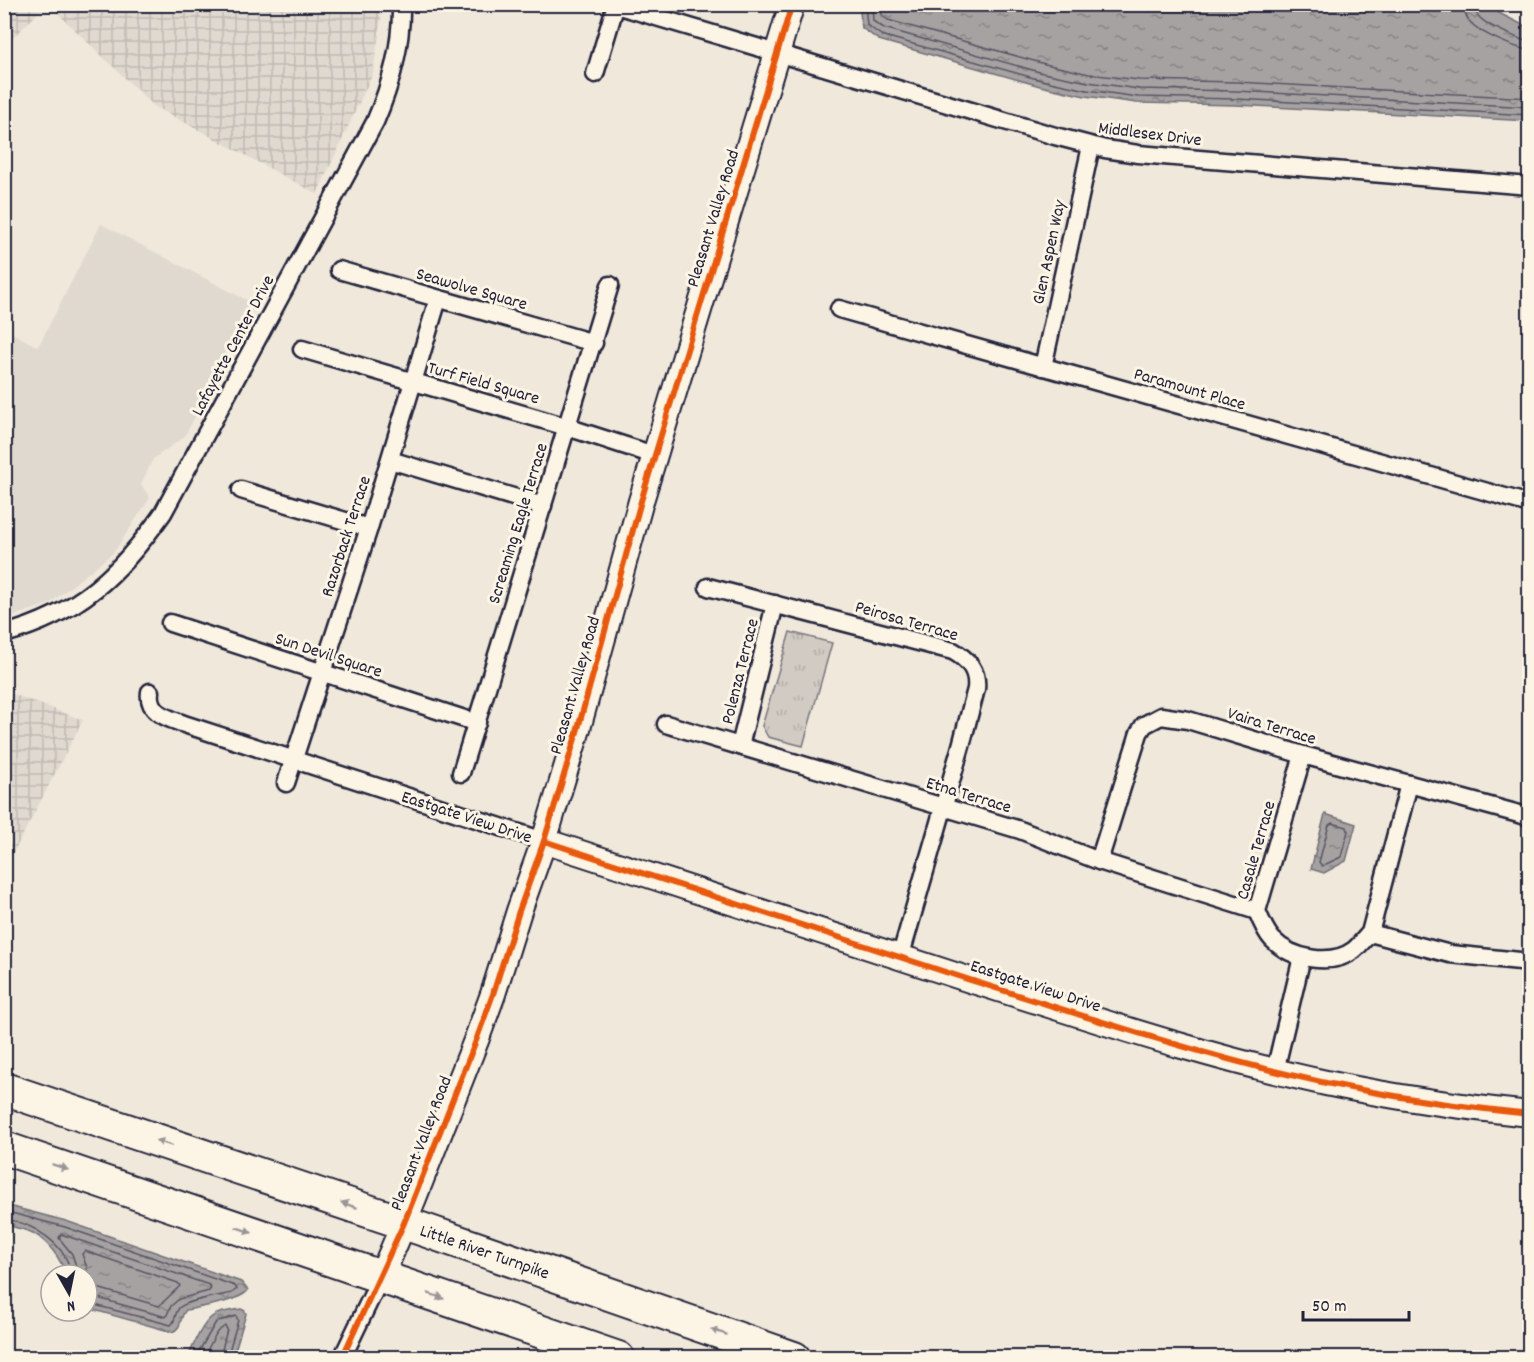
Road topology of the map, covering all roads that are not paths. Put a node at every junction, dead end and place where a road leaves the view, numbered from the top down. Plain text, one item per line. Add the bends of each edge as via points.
1 (401, 4) edge
2 (792, 4) edge
3 (616, 5) edge
4 (777, 53) junction
5 (595, 74) dead end
6 (1091, 146) junction
7 (1530, 186) edge
8 (339, 270) dead end
9 (610, 285) dead end
10 (438, 299) junction
11 (839, 309) dead end
12 (594, 343) junction
13 (302, 349) dead end
14 (1043, 367) junction
15 (413, 381) junction
16 (567, 427) junction
17 (654, 455) junction
18 (390, 460) junction
19 (241, 490) dead end
20 (1530, 504) edge
21 (543, 506) junction
22 (369, 528) junction
23 (708, 587) dead end
24 (775, 604) junction
25 (170, 623) dead end
26 (4, 634) edge
27 (321, 672) junction
28 (150, 692) dead end
29 (477, 723) junction
30 (666, 723) dead end
31 (740, 746) junction
32 (1303, 755) junction
33 (294, 760) junction
34 (461, 773) dead end
35 (286, 783) dead end
36 (1409, 784) junction
37 (944, 807) junction
38 (1530, 818) edge
39 (544, 841) junction
40 (1099, 861) junction
41 (1257, 911) junction
42 (1370, 933) junction
43 (1302, 957) junction
44 (900, 958) junction
45 (1530, 962) edge
46 (1275, 1071) junction
47 (4, 1089) edge
48 (1530, 1114) edge
49 (4, 1148) edge
50 (404, 1223) junction
51 (381, 1277) junction
52 (342, 1358) edge
53 (618, 1358) edge
54 (794, 1358) edge

1 - 26 street, Lafayette Center Drive via 395,67 375,122 163,513 140,547 102,585 46,620
2 - 4 street, Pleasant Valley Road
3 - 4 street, Middlesex Drive
3 - 5 street
4 - 6 street, Middlesex Drive
4 - 17 street, Pleasant Valley Road
6 - 7 street, Middlesex Drive via 1138,154
6 - 14 street, Glen Aspen Way
8 - 10 street, Seawolve Square
9 - 12 street, Screaming Eagle Terrace
10 - 12 street, Seawolve Square
10 - 15 street, Razorback Terrace
11 - 14 street, Paramount Place
12 - 16 street, Screaming Eagle Terrace
13 - 15 street, Turf Field Square
14 - 20 street, Paramount Place
15 - 16 street, Turf Field Square
15 - 18 street, Razorback Terrace
16 - 17 street, Turf Field Square
16 - 21 street, Screaming Eagle Terrace
17 - 39 street, Pleasant Valley Road
18 - 21 street
18 - 22 street, Razorback Terrace
19 - 22 street
21 - 29 street, Screaming Eagle Terrace
22 - 27 street, Razorback Terrace
23 - 24 street, Peirosa Terrace
24 - 31 street, Polenza Terrace
24 - 37 street, Peirosa Terrace via 953,651 969,663 977,680 976,689
25 - 27 street, Sun Devil Square
27 - 29 street, Sun Devil Square
27 - 33 street, Razorback Terrace
28 - 33 street, Eastgate View Drive via 152,708 166,717
29 - 34 street, Screaming Eagle Terrace
30 - 31 street, Etna Terrace
31 - 37 street, Etna Terrace
32 - 36 street, Vaira Terrace
32 - 40 street, Vaira Terrace via 1188,720 1161,716 1152,719 1139,733
32 - 41 street, Casale Terrace
33 - 35 street, Razorback Terrace
33 - 39 street, Eastgate View Drive
36 - 38 street, Vaira Terrace
36 - 42 street
37 - 40 street, Etna Terrace via 1020,830
37 - 44 street, Peirosa Terrace
39 - 44 street, Eastgate View Drive
39 - 50 street, Pleasant Valley Road via 477,1038
40 - 41 street, Etna Terrace
41 - 43 street, Casale Terrace via 1274,942
42 - 43 street, Casale Terrace via 1354,950 1339,957
42 - 45 street via 1450,954
43 - 46 street
44 - 46 street, Eastgate View Drive via 1129,1031
46 - 48 street, Eastgate View Drive via 1461,1107
50 -> 47 highway, Little River Turnpike
49 -> 51 highway
50 - 51 street, Pleasant Valley Road
54 -> 50 highway, Little River Turnpike
51 - 52 street, Pleasant Valley Road
51 -> 53 highway

